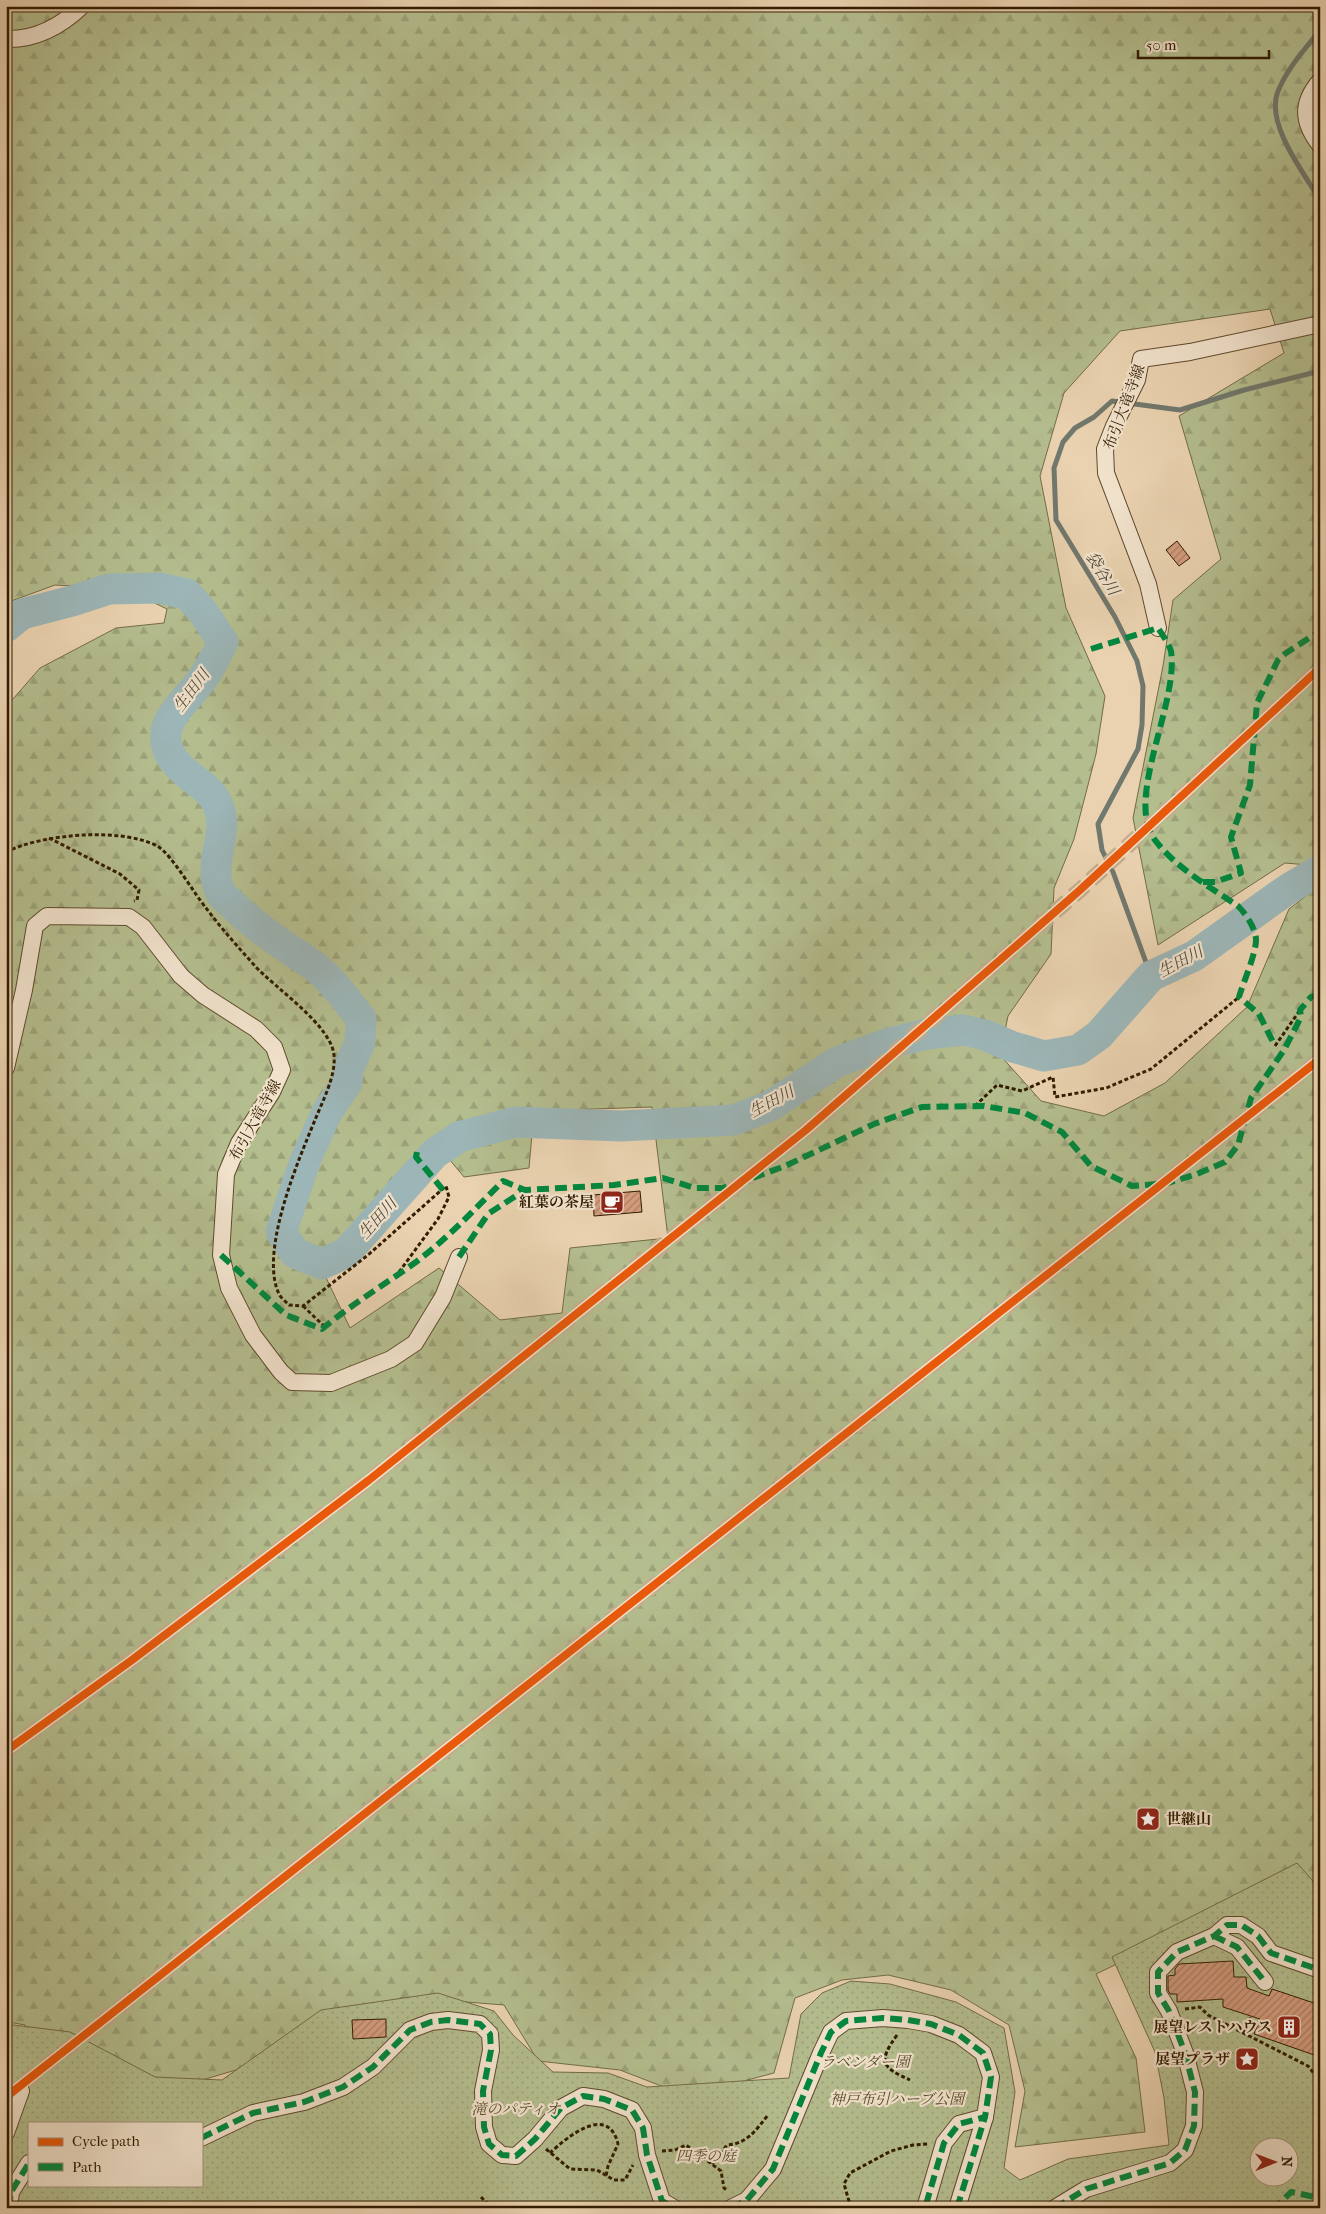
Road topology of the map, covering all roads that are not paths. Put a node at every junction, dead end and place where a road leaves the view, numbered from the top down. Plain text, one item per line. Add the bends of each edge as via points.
1 (82, 6) edge
2 (6, 39) edge
3 (1320, 80) edge
4 (1320, 144) edge
5 (1320, 324) edge
6 (1158, 628) dead end
7 (6, 1068) edge
8 (459, 1257) dead end
9 (1214, 1936) junction
10 (1320, 1970) edge
11 (1265, 1982) dead end
12 (21, 2091) dead end
13 (985, 2117) junction
14 (6, 2133) edge
15 (202, 2138) edge
16 (28, 2165) edge
17 (736, 2205) edge
18 (9, 2208) edge
19 (674, 2208) edge
20 (925, 2208) edge
21 (956, 2208) edge
22 (1055, 2208) edge

1 - 2 street via 56,27 20,40
3 - 4 street via 1312,90 1304,111 1311,134
5 - 6 street, 布引大竜寺線 via 1190,352 1141,359 1137,380 1106,449 1106,473 1148,584
7 - 8 street, 布引大竜寺線 via 35,926 47,916 129,917 143,927 180,976 202,995 256,1029 274,1047 282,1070 272,1092 239,1143 226,1174 221,1255 229,1288 253,1335 281,1372 292,1382 330,1383 391,1359 416,1343 443,1296
9 - 10 street via 1227,1925 1241,1925 1258,1936 1271,1953
9 - 11 street via 1237,1947
9 - 22 street via 1177,1952 1158,1972 1158,1993 1169,2010 1195,2092 1194,2126 1185,2150 1170,2163 1086,2189
12 - 14 street
13 - 17 street via 991,2077 983,2053 959,2036 931,2024 908,2020 883,2018 846,2022 831,2032 820,2053 773,2169 747,2200
13 - 20 street via 958,2124 944,2143
13 - 21 street
15 - 19 street via 253,2113 304,2102 342,2087 374,2067 410,2030 430,2022 448,2020 480,2024 490,2034 492,2050 483,2091 484,2127 489,2144 502,2155 516,2156 562,2108 583,2096 604,2099 632,2110 643,2128 647,2154 662,2201
16 - 18 street via 11,2192

